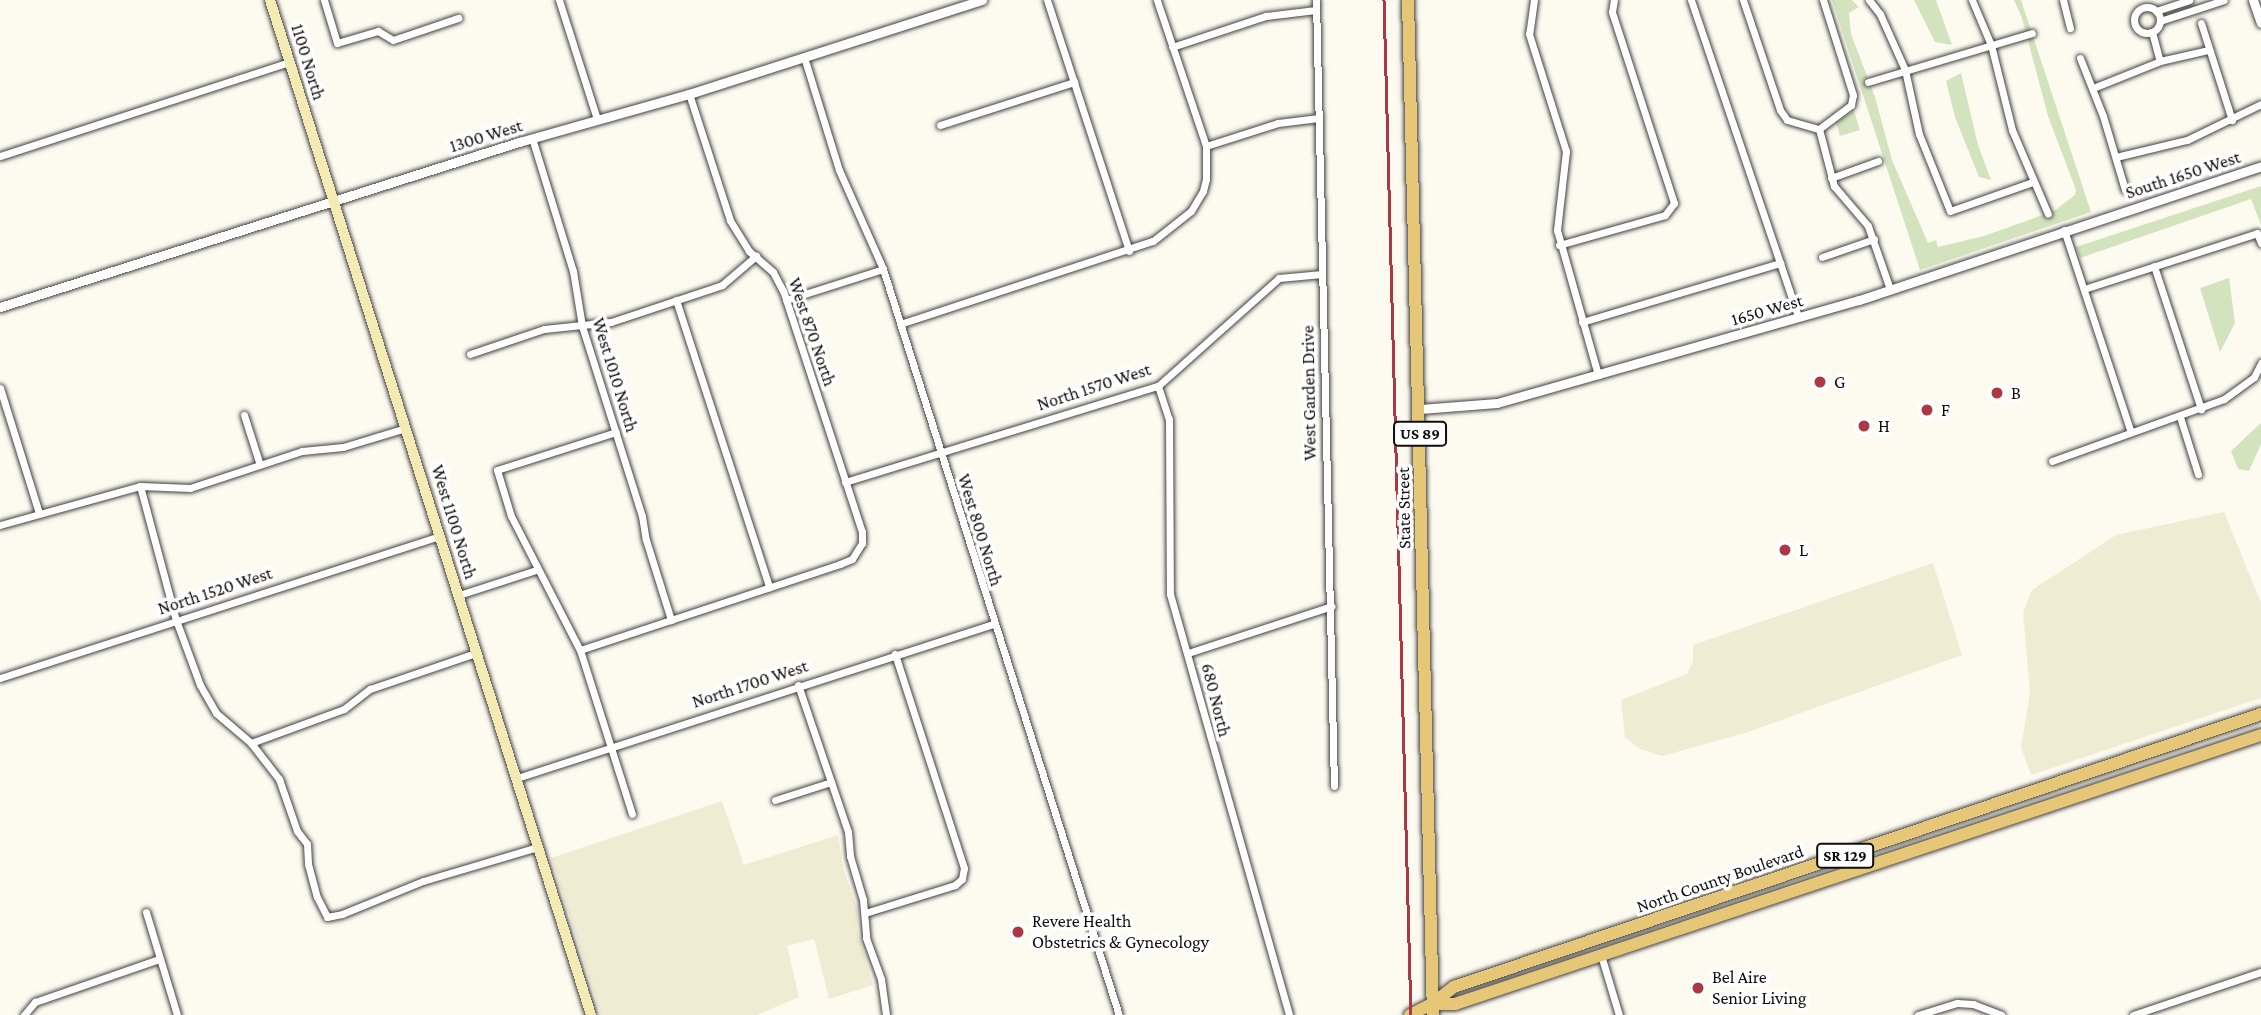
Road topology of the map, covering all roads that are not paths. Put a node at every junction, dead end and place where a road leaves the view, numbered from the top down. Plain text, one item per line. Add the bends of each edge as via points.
1 (270, 0) edge
2 (324, 0) edge
3 (560, 0) edge
4 (982, 0) edge
5 (1047, 0) edge
6 (1157, 0) edge
7 (1316, 0) edge
8 (1408, 0) edge
9 (1534, 0) edge
10 (1691, 0) edge
11 (1743, 0) edge
12 (1824, 0) edge
13 (1869, 0) edge
14 (1972, 0) edge
15 (2063, 0) edge
16 (2189, 0) edge
17 (2224, 0) edge
18 (2253, 0) edge
19 (1613, 2) edge
20 (2140, 4) edge
21 (1316, 10) junction
22 (2156, 11) junction
23 (458, 19) dead end
24 (2160, 21) junction
25 (2201, 23) dead end
26 (2261, 23) edge
27 (2070, 28) dead end
28 (2152, 32) junction
29 (2032, 33) dead end
30 (1992, 45) junction
31 (1172, 47) junction
32 (2208, 50) junction
33 (804, 57) junction
34 (2080, 58) dead end
35 (2160, 61) junction
36 (289, 62) junction
37 (1905, 70) junction
38 (1074, 82) junction
39 (1868, 82) dead end
40 (2093, 88) junction
41 (689, 93) junction
42 (2261, 104) edge
43 (1319, 118) junction
44 (597, 119) junction
45 (2232, 120) junction
46 (940, 125) dead end
47 (1819, 130) junction
48 (312, 134) joint
49 (532, 138) junction
50 (1206, 146) junction
51 (0, 156) edge
52 (2116, 157) junction
53 (1878, 161) dead end
54 (2261, 166) edge
55 (1831, 178) junction
56 (2033, 182) junction
57 (2125, 190) dead end
58 (333, 202) junction
59 (2048, 214) dead end
60 (2116, 214) joint
61 (2064, 230) junction
62 (1874, 239) junction
63 (2261, 243) edge
64 (1559, 245) junction
65 (1129, 251) junction
66 (756, 256) junction
67 (1822, 257) dead end
68 (1780, 263) junction
69 (2154, 266) junction
70 (883, 270) junction
71 (1322, 274) junction
72 (1890, 289) junction
73 (2084, 289) junction
74 (676, 300) junction
75 (786, 300) junction
76 (0, 307) edge
77 (1798, 317) junction
78 (1582, 322) junction
79 (900, 324) junction
80 (582, 326) junction
81 (470, 354) dead end
82 (2261, 363) edge
83 (1598, 374) junction
84 (2258, 379) edge
85 (1158, 386) junction
86 (0, 388) edge
87 (2201, 408) junction
88 (1420, 409) junction
89 (244, 415) dead end
90 (2180, 417) junction
91 (406, 428) junction
92 (616, 432) junction
93 (2131, 432) junction
94 (940, 454) junction
95 (2052, 461) dead end
96 (260, 465) junction
97 (2199, 474) dead end
98 (845, 482) junction
99 (140, 486) junction
100 (39, 513) junction
101 (0, 525) edge
102 (440, 536) junction
103 (536, 570) junction
104 (769, 587) junction
105 (458, 595) junction
106 (1332, 606) junction
107 (176, 620) junction
108 (671, 620) junction
109 (993, 624) junction
110 (580, 650) junction
111 (476, 653) junction
112 (1188, 653) junction
113 (895, 654) junction
114 (0, 678) edge
115 (798, 685) junction
116 (2261, 714) edge
117 (2261, 736) edge
118 (251, 743) junction
119 (611, 746) junction
120 (517, 778) junction
121 (831, 782) junction
122 (1334, 786) dead end
123 (775, 800) dead end
124 (632, 814) dead end
125 (538, 847) junction
126 (146, 912) dead end
127 (865, 913) junction
128 (1601, 955) junction
129 (159, 959) junction
130 (2261, 972) edge
131 (1433, 1009) edge
132 (24, 1015) edge
133 (177, 1015) edge
134 (591, 1015) edge
135 (886, 1015) edge
136 (1119, 1015) edge
137 (1289, 1015) edge
138 (1410, 1015) edge
139 (1619, 1015) edge
140 (1918, 1015) edge
141 (2001, 1015) edge
142 (2133, 1015) edge

1 - 36 main road, 1100 North
2 - 23 street via 337,43 378,30 393,40
3 - 44 street
4 - 33 street, 1300 West
5 - 38 street
6 - 31 street
7 - 21 street, West Garden Drive
8 - 88 main road, State Street / US 89
9 - 64 street via 1529,34 1566,151
10 - 68 street
11 - 47 street via 1780,110 1787,120
12 - 47 street via 1853,101
13 - 37 street
14 - 30 street
15 - 27 street
16 - 22 street
17 - 24 street
18 - 26 street
19 - 64 street via 1612,12 1674,198 1673,208 1665,215
20 - 22 street
20 - 28 street via 2135,23 2140,30
21 - 31 street via 1266,16
21 - 43 street, West Garden Drive
22 - 24 street
24 - 28 street
25 - 32 street
28 - 35 street
29 - 30 street
30 - 37 street
30 - 56 street via 2012,130
31 - 50 street
32 - 35 street
32 - 45 street
33 - 41 street, 1300 West
33 - 70 street, West 800 North via 839,170
34 - 40 street
35 - 40 street
36 - 48 main road, 1100 North
36 - 51 street
37 - 39 street
37 - 56 street via 1919,134 1950,211
38 - 46 street
38 - 65 street
40 - 52 street
41 - 44 street, 1300 West
41 - 66 street, West 870 North via 730,220
42 - 45 street
43 - 50 street via 1279,123
43 - 71 street, West Garden Drive
44 - 49 street, 1300 West
45 - 52 street via 2187,140
47 - 55 street
48 - 58 main road, West 1100 North
49 - 58 street, 1300 West
49 - 80 street, West 1010 North via 573,271
50 - 65 street via 1206,179 1191,211 1170,232
52 - 57 street
53 - 55 street
54 - 60 street, South 1650 West
55 - 62 street
56 - 59 street
58 - 76 street, 1300 West
58 - 91 main road, West 1100 North
60 - 61 street, 1650 West
61 - 72 street, 1650 West
61 - 73 street
62 - 67 street
62 - 72 street
63 - 69 street via 2257,233
64 - 78 street
65 - 79 street
66 - 74 street via 722,285
66 - 75 street, West 870 North via 774,272
68 - 77 street
68 - 78 street
69 - 73 street
69 - 87 street
70 - 75 street
70 - 79 street, West 800 North
71 - 85 street, North 1570 West via 1279,278
71 - 106 street, West Garden Drive
72 - 77 street, 1650 West
73 - 93 street
74 - 80 street via 611,322
74 - 104 street
75 - 98 street, West 870 North
77 - 83 street, 1650 West
78 - 83 street
79 - 94 street, West 800 North
80 - 81 street via 544,329
80 - 92 street, West 1010 North
82 - 84 street
83 - 88 street, 1650 West via 1497,403
84 - 87 street
85 - 94 street, North 1570 West
85 - 112 street, 680 North via 1169,419 1170,594
86 - 100 street
87 - 90 street
88 - 131 main road, State Street / US 89
89 - 96 street
90 - 93 street
90 - 97 street
91 - 96 street
91 - 102 main road, West 1100 North
92 - 103 street via 497,470 511,516
92 - 108 street, West 1010 North
93 - 95 street
94 - 98 street, North 1570 West
94 - 109 street, West 800 North
96 - 99 street via 190,488
98 - 104 street, West 870 North via 862,532 856,554 840,564
99 - 100 street
99 - 107 street
100 - 101 street
102 - 105 main road, West 1100 North
102 - 107 street, North 1520 West
103 - 105 street
103 - 110 street
104 - 108 street
105 - 111 main road, West 1100 North
106 - 112 street
106 - 122 street, West Garden Drive
107 - 114 street, North 1520 West
107 - 118 street via 200,685 216,713
108 - 110 street
109 - 113 street, North 1700 West
109 - 136 street, West 800 North
110 - 119 street
111 - 118 street via 370,688 344,709
111 - 120 main road, West 1100 North
112 - 137 street, 680 North
113 - 115 street, North 1700 West
113 - 127 street via 964,868 955,885
115 - 119 street, North 1700 West
115 - 121 street
116 - 131 main road, North County Boulevard / SR 129 via 1454,986
117 - 128 main road, North County Boulevard / SR 129
118 - 125 street via 279,779 297,831 307,845 317,897 327,917 423,881
119 - 120 street, North 1700 West
119 - 124 street
120 - 125 main road, West 1100 North
121 - 123 street
121 - 127 street via 848,831
125 - 134 main road, West 1100 North
126 - 129 street
127 - 135 street via 866,938 881,979
128 - 131 main road, North County Boulevard / SR 129
128 - 139 street
129 - 132 street via 35,1002
129 - 133 street
130 - 142 street
131 - 138 main road, North County Boulevard / SR 129
140 - 141 street via 1958,1003

